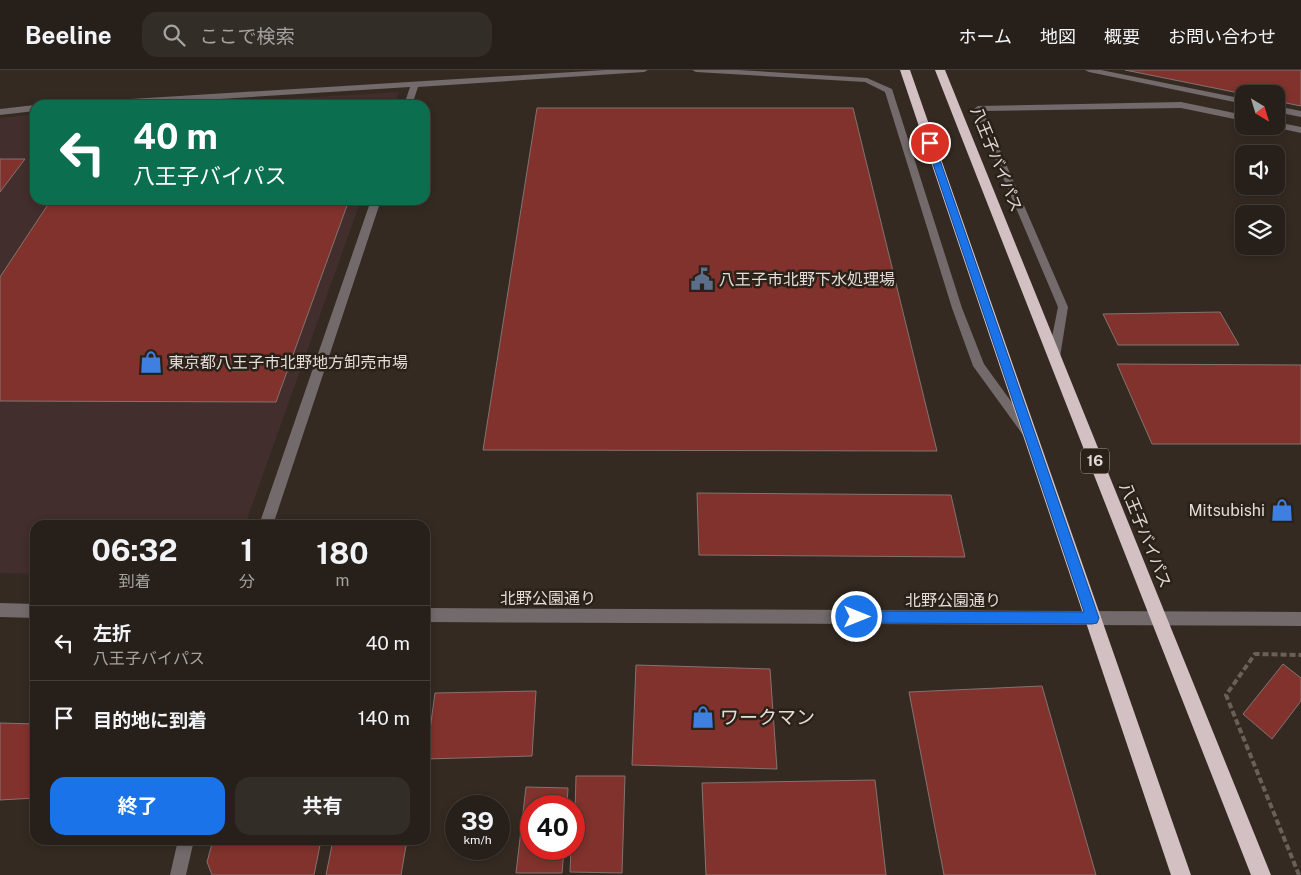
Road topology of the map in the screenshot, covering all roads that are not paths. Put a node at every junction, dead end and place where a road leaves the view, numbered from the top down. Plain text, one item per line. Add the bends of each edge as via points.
1 (644, 70) edge
2 (696, 70) edge
3 (905, 70) edge
4 (940, 70) edge
5 (1089, 70) edge
6 (415, 84) junction
7 (161, 100) edge
8 (410, 100) edge
9 (1235, 100) edge
10 (30, 109) edge
11 (1285, 111) edge
12 (0, 112) edge
13 (1301, 114) edge
14 (1235, 116) edge
15 (1285, 127) edge
16 (1301, 130) edge
17 (374, 205) edge
18 (1054, 357) junction
19 (1030, 436) junction
20 (268, 520) edge
21 (0, 610) edge
22 (30, 610) edge
23 (430, 615) edge
24 (1092, 618) junction
25 (1158, 618) junction
26 (1301, 619) edge
27 (185, 845) edge
28 (178, 875) edge
29 (1181, 875) edge
30 (1261, 875) edge

1 - 6 street
2 - 19 street via 867,80 889,91 957,308 979,366
3 - 19 highway
4 - 18 highway, 八王子バイパス / 16
5 - 9 street
6 - 7 street
6 - 8 street
10 - 12 street
11 - 13 street
14 - 18 street via 1181,105 978,109 1063,307
15 - 16 street
17 - 20 street
18 - 25 highway, 八王子バイパス / 16
19 - 24 highway
21 - 22 street
23 - 24 street, 北野公園通り
24 - 25 street, 北野公園通り
24 - 29 highway
25 - 26 street, 北野公園通り
25 - 30 highway, 八王子バイパス / 16
27 - 28 street

